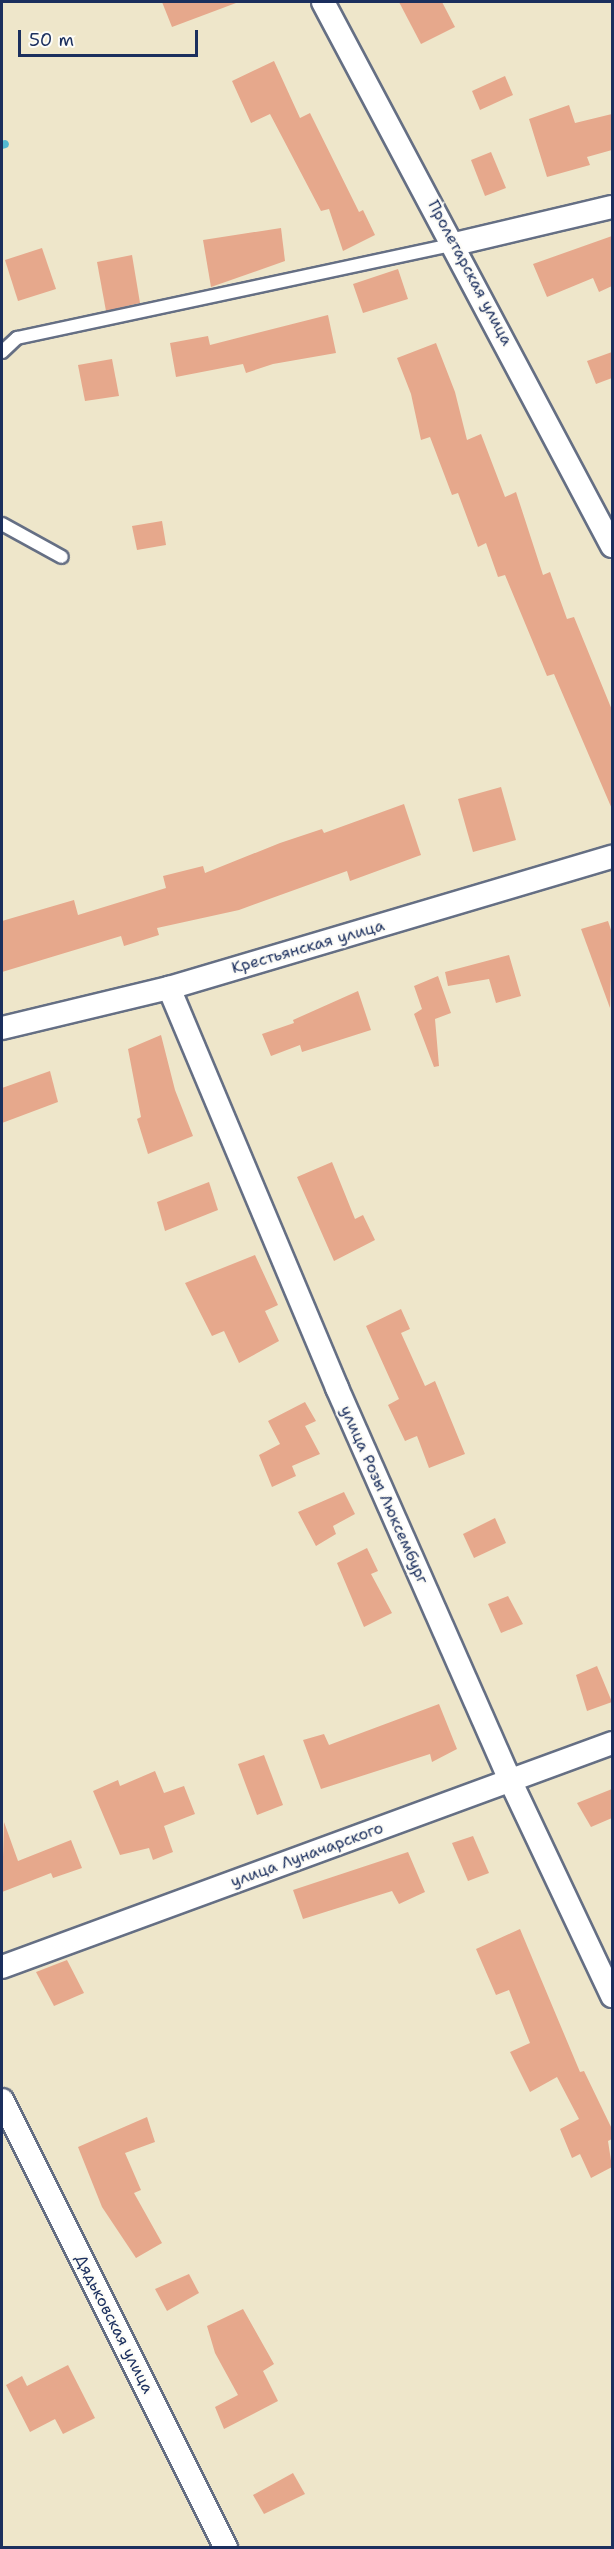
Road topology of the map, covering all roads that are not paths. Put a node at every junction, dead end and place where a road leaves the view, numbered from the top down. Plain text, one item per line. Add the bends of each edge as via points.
1 (323, 2) edge
2 (612, 207) edge
3 (455, 244) junction
4 (2, 352) edge
5 (2, 525) edge
6 (612, 546) edge
7 (62, 557) dead end
8 (612, 857) edge
9 (170, 987) junction
10 (2, 1028) edge
11 (612, 1743) edge
12 (510, 1780) junction
13 (2, 1967) edge
14 (612, 1996) edge
15 (2, 2100) edge
16 (226, 2547) edge

1 - 3 street, Пролетарская улица
2 - 3 street
3 - 4 lane via 17,338
3 - 6 street, Пролетарская улица
5 - 7 lane
8 - 9 street, Крестьянская улица
9 - 10 street, Крестьянская улица
9 - 12 street, улица Розы Люксембург via 337,1388
11 - 12 street, улица Луначарского
12 - 13 street, улица Луначарского
12 - 14 street, улица Розы Люксембург
15 - 16 street, Дядьковская улица

